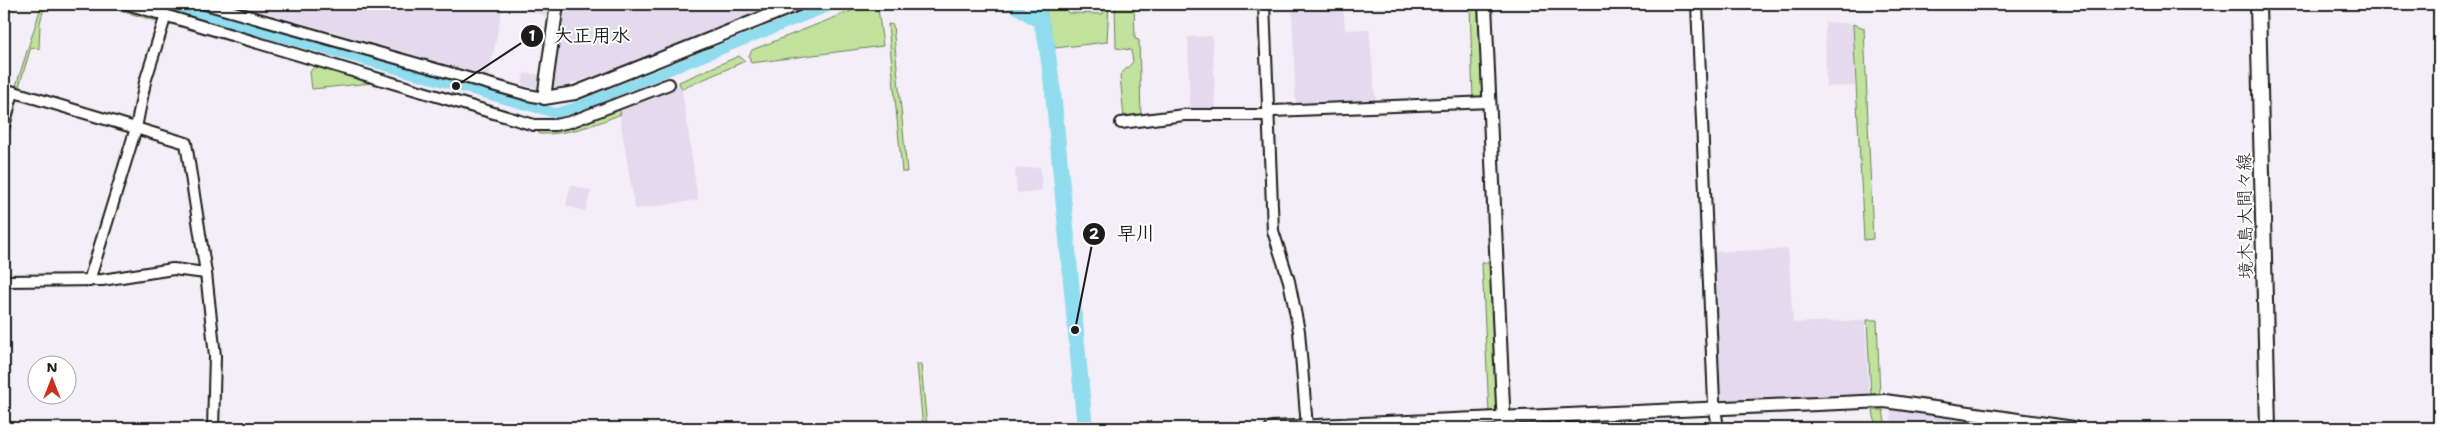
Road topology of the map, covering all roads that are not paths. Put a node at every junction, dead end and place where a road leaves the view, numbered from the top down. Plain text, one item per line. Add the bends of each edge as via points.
1 (127, 4) edge
2 (205, 4) edge
3 (557, 4) edge
4 (798, 4) edge
5 (1264, 4) edge
6 (1485, 4) edge
7 (1697, 4) edge
8 (2258, 4) edge
9 (166, 15) junction
10 (669, 84) dead end
11 (8, 90) edge
12 (544, 98) junction
13 (1490, 102) junction
14 (1270, 113) junction
15 (1121, 123) dead end
16 (4, 126) edge
17 (136, 128) junction
18 (206, 273) junction
19 (4, 281) edge
20 (90, 281) junction
21 (1715, 409) junction
22 (1504, 423) edge
23 (1307, 427) junction
24 (214, 428) edge
25 (1272, 428) edge
26 (1281, 428) edge
27 (1718, 428) edge
28 (2074, 428) edge
29 (2268, 428) edge

1 - 9 street
2 - 12 street
3 - 12 street
4 - 12 street via 575,93
5 - 14 street
6 - 13 street
7 - 21 street
8 - 29 main road, 境木島大間々線
9 - 10 street via 534,125 570,122
9 - 17 street via 145,82
11 - 16 street
11 - 17 street
13 - 14 street
13 - 22 street
14 - 15 street via 1184,116
14 - 23 street via 1273,231 1289,281 1299,331
17 - 18 street via 182,141 188,147
17 - 20 street
18 - 20 street via 173,269
18 - 24 street via 215,356
19 - 20 street
21 - 22 street
21 - 27 street
21 - 28 street via 1885,401
22 - 23 street
23 - 26 street
25 - 26 street

